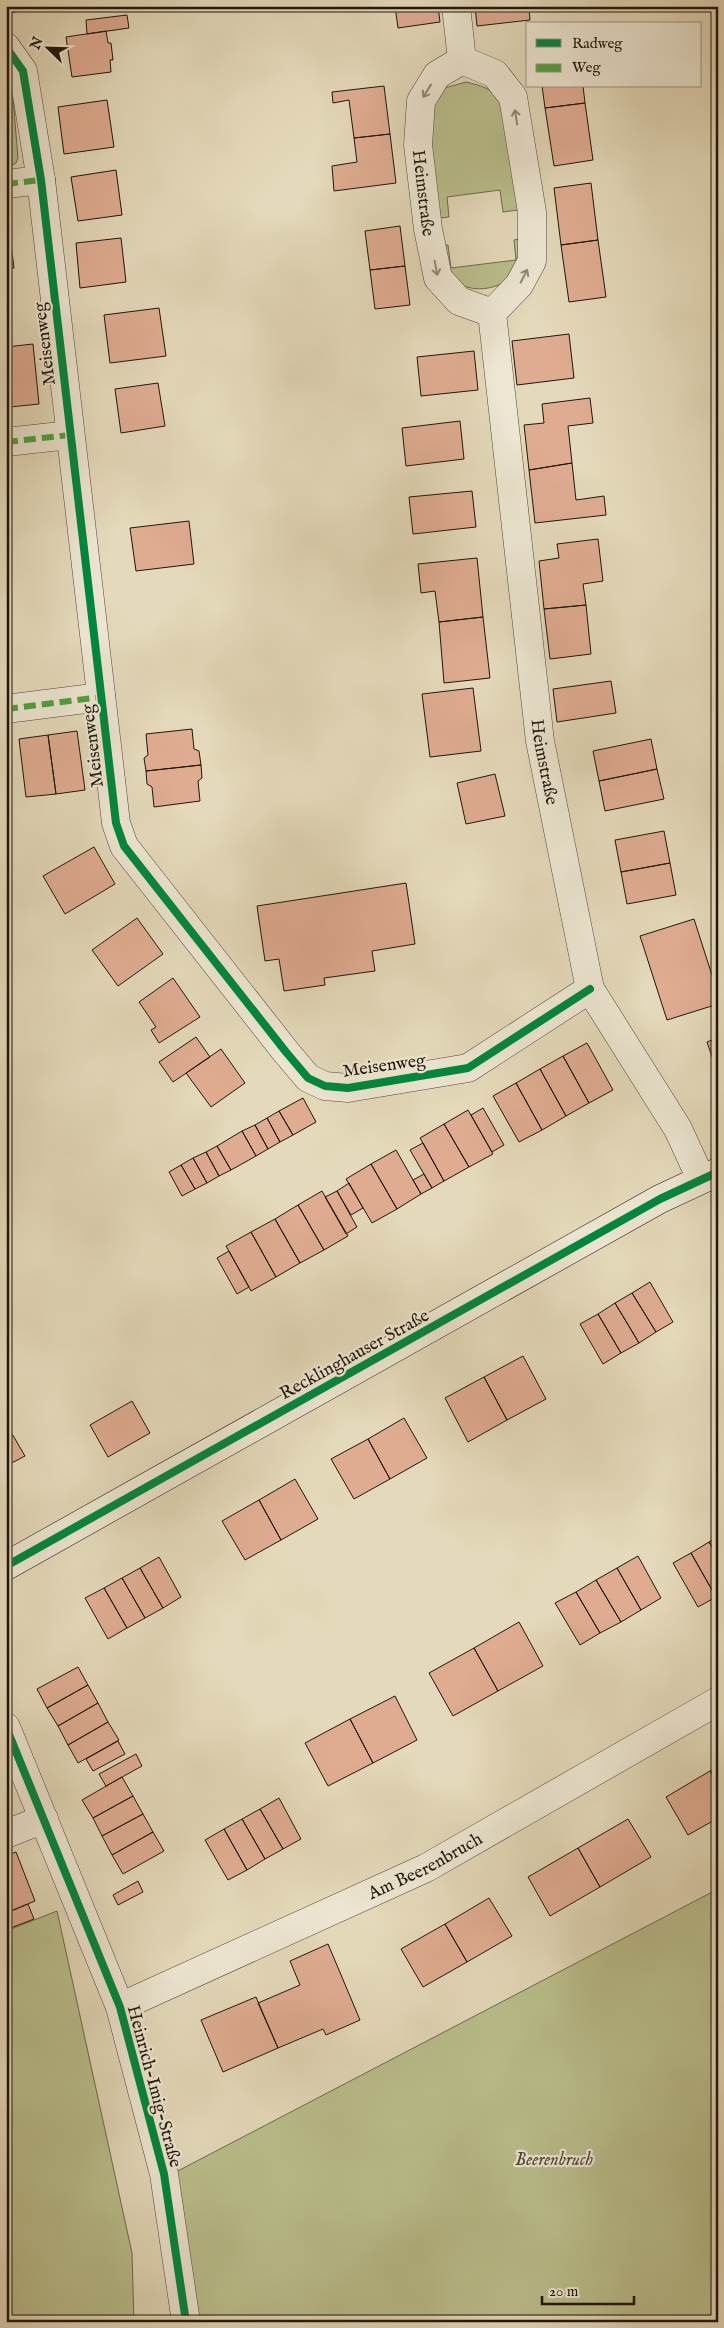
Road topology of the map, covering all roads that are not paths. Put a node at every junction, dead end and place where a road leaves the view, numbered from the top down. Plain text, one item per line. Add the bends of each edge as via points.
1 (456, 6) edge
2 (6, 47) edge
3 (462, 60) junction
4 (41, 180) junction
5 (6, 184) edge
6 (492, 313) junction
7 (70, 435) junction
8 (6, 442) edge
9 (101, 697) junction
10 (6, 709) edge
11 (590, 989) junction
12 (710, 1176) edge
13 (6, 1566) edge
14 (718, 1701) edge
15 (6, 1727) edge
16 (44, 1819) junction
17 (6, 1834) edge
18 (120, 2007) junction
19 (186, 2322) edge

1 - 3 street
2 - 4 street, Meisenweg via 23,71
6 -> 3 street via 519,285 532,261 532,212 513,97 496,74
3 -> 6 street, Heimstraße via 437,75 421,101 418,145 438,278 459,301
4 - 5 street
4 - 7 street, Meisenweg
6 - 11 street, Heimstraße via 540,740
7 - 8 street
7 - 9 street, Meisenweg
9 - 10 street, Meisenweg
9 - 11 street, Meisenweg via 116,823 124,846 308,1078 324,1086 348,1088 468,1068
11 - 12 street, Heimstraße
12 - 13 street, Recklinghauser Straße via 660,1199
14 - 18 street, Am Beerenbruch via 426,1868
15 - 16 street, Heinrich-Imig-Straße
16 - 17 street
16 - 18 street, Heinrich-Imig-Straße
18 - 19 street, Heinrich-Imig-Straße via 164,2174

